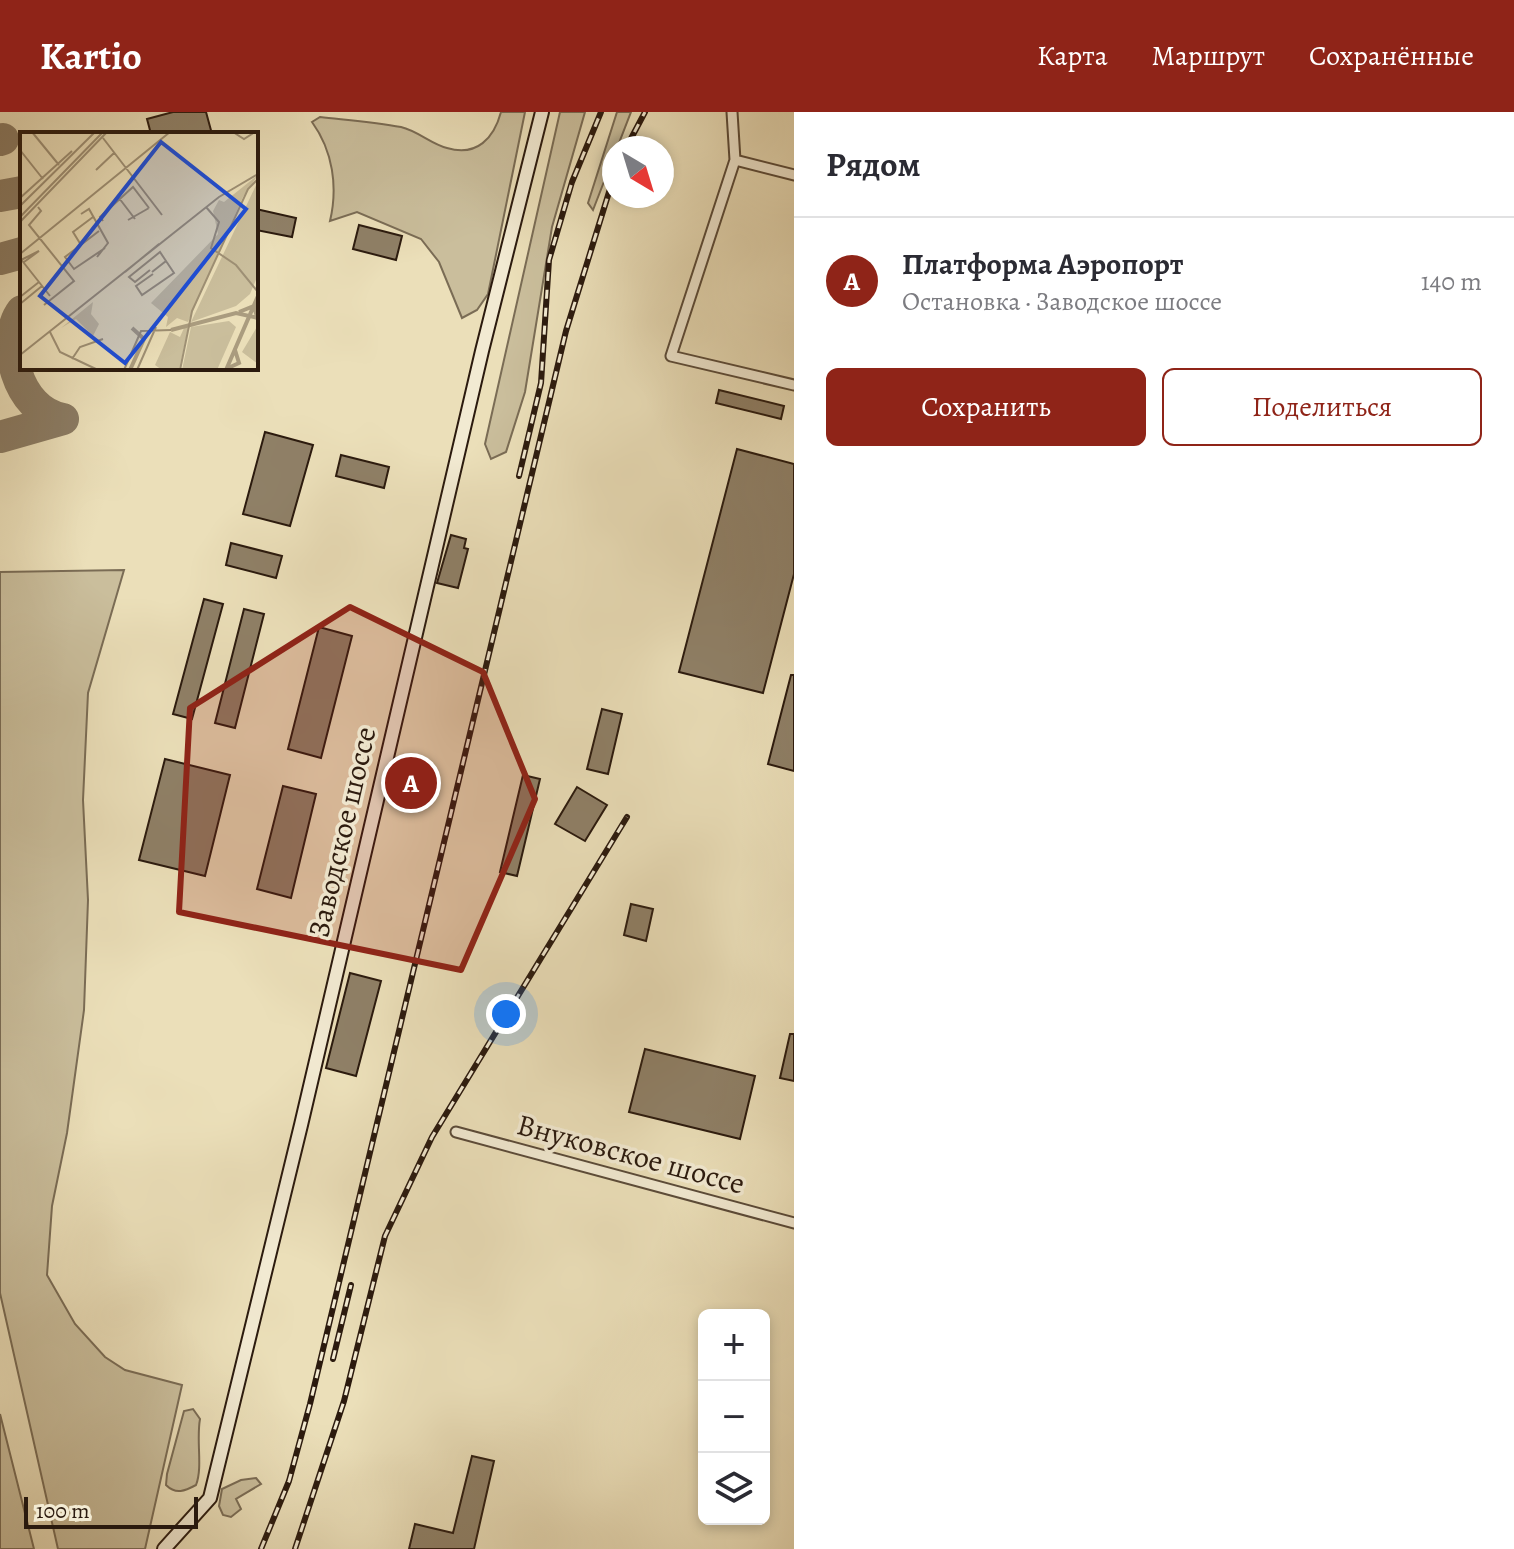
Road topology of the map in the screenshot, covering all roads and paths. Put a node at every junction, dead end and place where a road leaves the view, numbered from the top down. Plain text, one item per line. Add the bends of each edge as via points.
1 (542, 112) edge
2 (732, 112) edge
3 (735, 160) junction
4 (794, 175) edge
5 (794, 385) edge
6 (456, 1132) dead end
7 (794, 1223) edge
8 (164, 1549) edge

1 - 8 street, Заводское шоссе via 210,1498
2 - 3 street
3 - 4 street
3 - 5 street via 671,356
6 - 7 street, Внуковское шоссе

